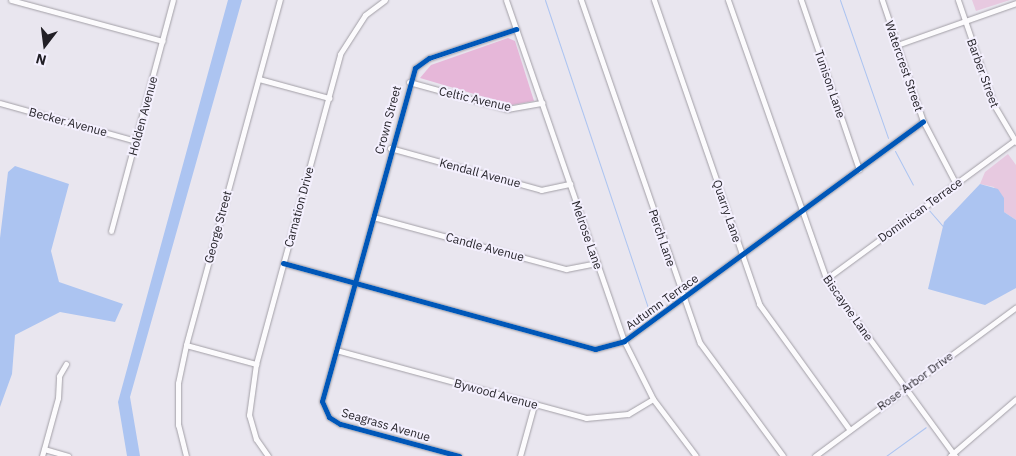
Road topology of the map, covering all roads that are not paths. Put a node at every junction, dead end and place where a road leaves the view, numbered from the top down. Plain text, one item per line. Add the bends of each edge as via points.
1 (11, 0) edge
2 (173, 0) edge
3 (280, 0) edge
4 (385, 0) edge
5 (506, 0) edge
6 (581, 0) edge
7 (654, 0) edge
8 (728, 0) edge
9 (801, 0) edge
10 (882, 0) edge
11 (958, 0) edge
12 (1016, 3) edge
13 (965, 20) junction
14 (516, 29) junction
15 (163, 41) junction
16 (897, 45) junction
17 (259, 79) junction
18 (409, 82) junction
19 (329, 98) junction
20 (0, 103) edge
21 (542, 103) junction
22 (923, 121) junction
23 (136, 141) junction
24 (1015, 141) edge
25 (390, 148) junction
26 (859, 169) junction
27 (570, 184) junction
28 (956, 184) junction
29 (801, 213) junction
30 (372, 217) junction
31 (111, 231) dead end
32 (742, 255) junction
33 (283, 263) junction
34 (597, 263) junction
35 (826, 280) junction
36 (354, 283) junction
37 (683, 299) junction
38 (1016, 307) edge
39 (624, 341) junction
40 (186, 345) junction
41 (336, 350) junction
42 (66, 364) dead end
43 (256, 364) junction
44 (905, 388) junction
45 (653, 399) junction
46 (1016, 399) edge
47 (534, 405) junction
48 (850, 430) junction
49 (44, 449) junction
50 (694, 455) edge
51 (953, 455) edge
52 (42, 456) edge
53 (68, 456) edge
54 (186, 456) edge
55 (268, 456) edge
56 (459, 456) edge
57 (520, 456) edge
58 (782, 456) edge
59 (815, 456) edge

1 - 15 street
2 - 15 street, Holden Avenue
3 - 17 street, George Street
4 - 19 street, Carnation Drive via 350,34
5 - 14 street, Melrose Lane
6 - 37 street, Perch Lane
7 - 32 street, Quarry Lane
8 - 29 street, Biscayne Lane
9 - 26 street, Tunison Lane
10 - 16 street, Watercrest Street
11 - 13 street, Barber Street
12 - 13 street
13 - 16 street
13 - 24 street, Barber Street via 994,105
14 - 18 street, Crown Street via 429,58 415,68
14 - 21 street, Melrose Lane
15 - 23 street, Holden Avenue
16 - 22 street, Watercrest Street
17 - 19 street
17 - 40 street, George Street
18 - 21 street, Celtic Avenue via 506,109
18 - 25 street, Crown Street
19 - 33 street, Carnation Drive
20 - 23 street, Becker Avenue
21 - 27 street, Melrose Lane
22 - 26 street, Autumn Terrace
22 - 28 street, Watercrest Street
23 - 31 street, Holden Avenue
24 - 28 street, Dominican Terrace
25 - 27 street, Kendall Avenue via 541,190
25 - 30 street, Crown Street
26 - 29 street, Autumn Terrace
27 - 34 street, Melrose Lane
28 - 35 street, Dominican Terrace
29 - 32 street, Autumn Terrace
29 - 35 street, Biscayne Lane
30 - 34 street, Candle Avenue via 566,269
30 - 36 street, Crown Street
32 - 37 street, Autumn Terrace
32 - 48 street, Quarry Lane via 767,318
33 - 36 street, Autumn Terrace
33 - 43 street, Carnation Drive
34 - 39 street, Melrose Lane
35 - 44 street, Biscayne Lane
36 - 39 street, Autumn Terrace via 594,349
36 - 41 street, Seagrass Avenue
37 - 39 street, Autumn Terrace
37 - 58 street, Perch Lane via 700,343
38 - 44 street, Rose Arbor Drive
39 - 45 street, Melrose Lane
40 - 43 street
40 - 54 street, George Street via 178,383 178,425
41 - 47 street, Bywood Avenue
41 - 56 street, Seagrass Avenue via 322,401 329,417
42 - 49 street via 59,376 58,398
43 - 55 street, Carnation Drive via 248,415 256,439
44 - 48 street, Rose Arbor Drive
44 - 51 street, Biscayne Lane
45 - 47 street, Bywood Avenue via 628,414 607,419
45 - 50 street, Melrose Lane
46 - 51 street
47 - 57 street
48 - 59 street, Rose Arbor Drive
49 - 52 street
49 - 53 street

